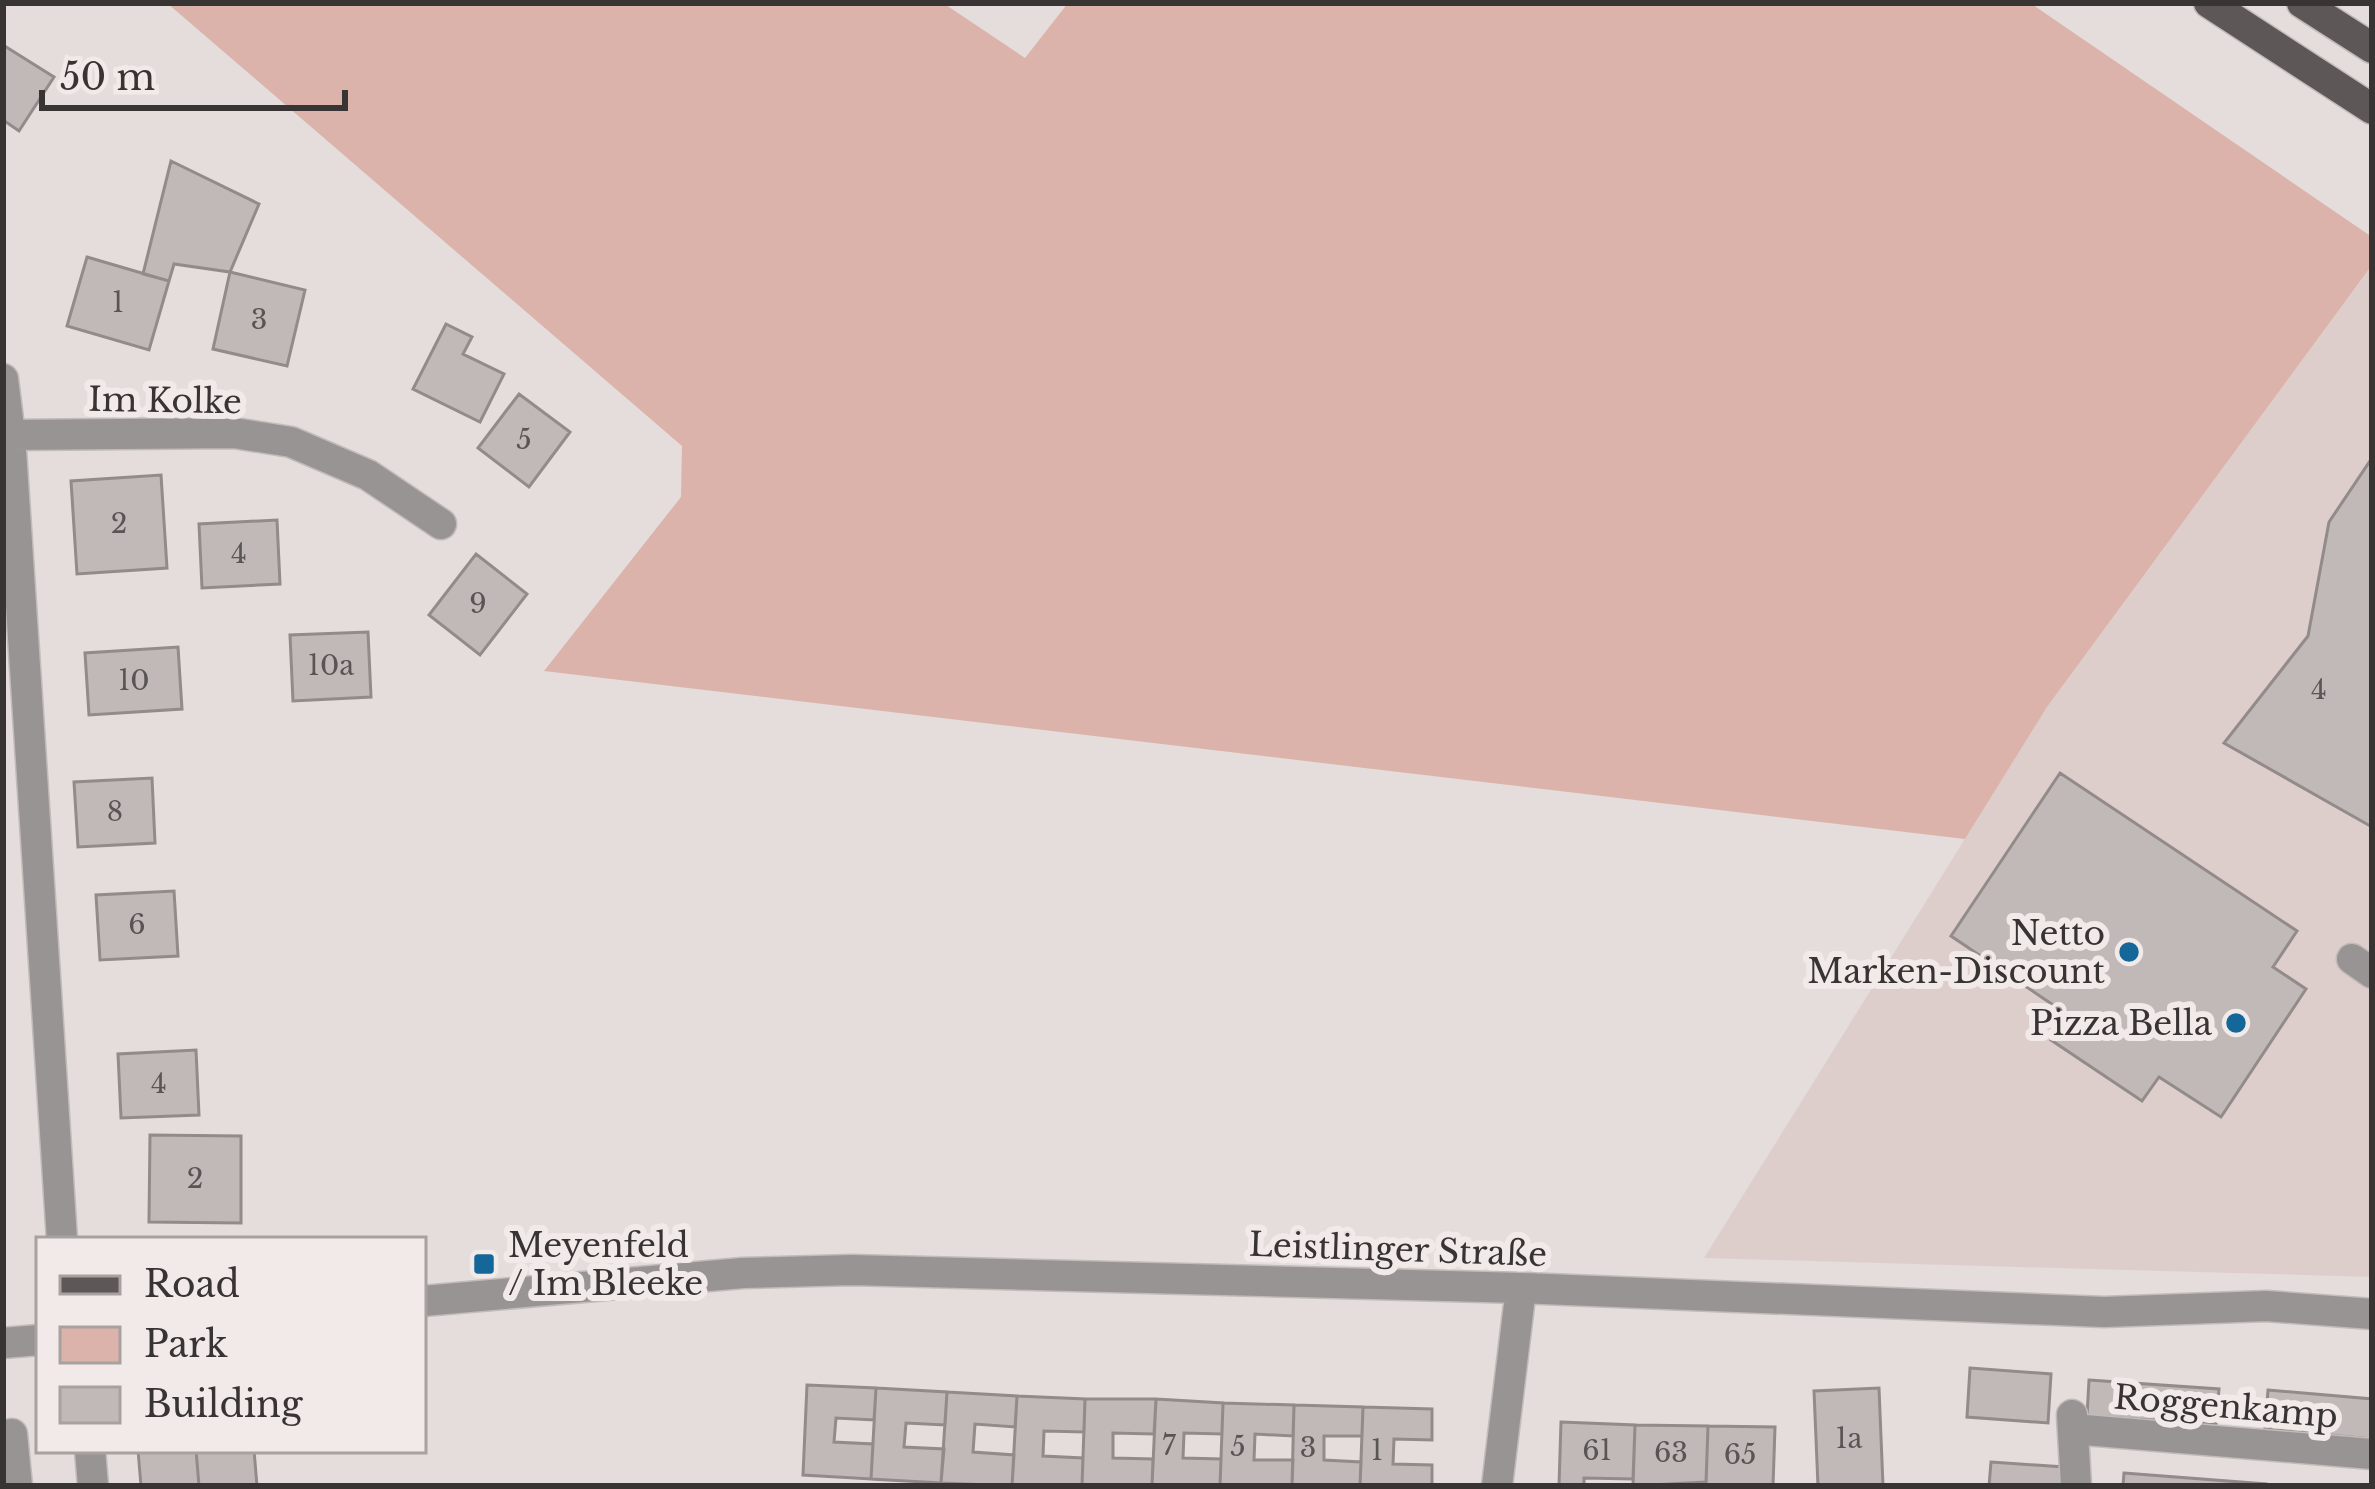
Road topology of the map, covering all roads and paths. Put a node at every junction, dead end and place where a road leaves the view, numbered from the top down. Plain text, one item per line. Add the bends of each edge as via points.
1 (2209, 3) edge
2 (2302, 3) edge
3 (2372, 48) edge
4 (2372, 109) edge
5 (3, 379) edge
6 (10, 435) junction
7 (441, 524) dead end
8 (10, 560) edge
9 (16, 778) edge
10 (62, 1237) edge
11 (1521, 1288) junction
12 (426, 1300) edge
13 (2372, 1314) edge
14 (36, 1340) edge
15 (3, 1343) edge
16 (12, 1434) dead end
17 (90, 1453) edge
18 (2372, 1454) edge
19 (17, 1486) edge
20 (93, 1486) edge
21 (1497, 1486) edge
22 (2076, 1486) edge

1 - 4 main road
2 - 3 main road
5 - 6 street
6 - 7 street, Im Kolke via 234,433 291,442 368,475
6 - 8 street
8 - 9 street
9 - 10 street
11 - 12 street, Leistlinger Straße via 852,1270
11 - 13 street, Leistlinger Straße via 2104,1312 2266,1306
11 - 21 street
14 - 15 street
16 - 19 street
17 - 20 street
18 - 22 street, Roggenkamp via 2073,1419

